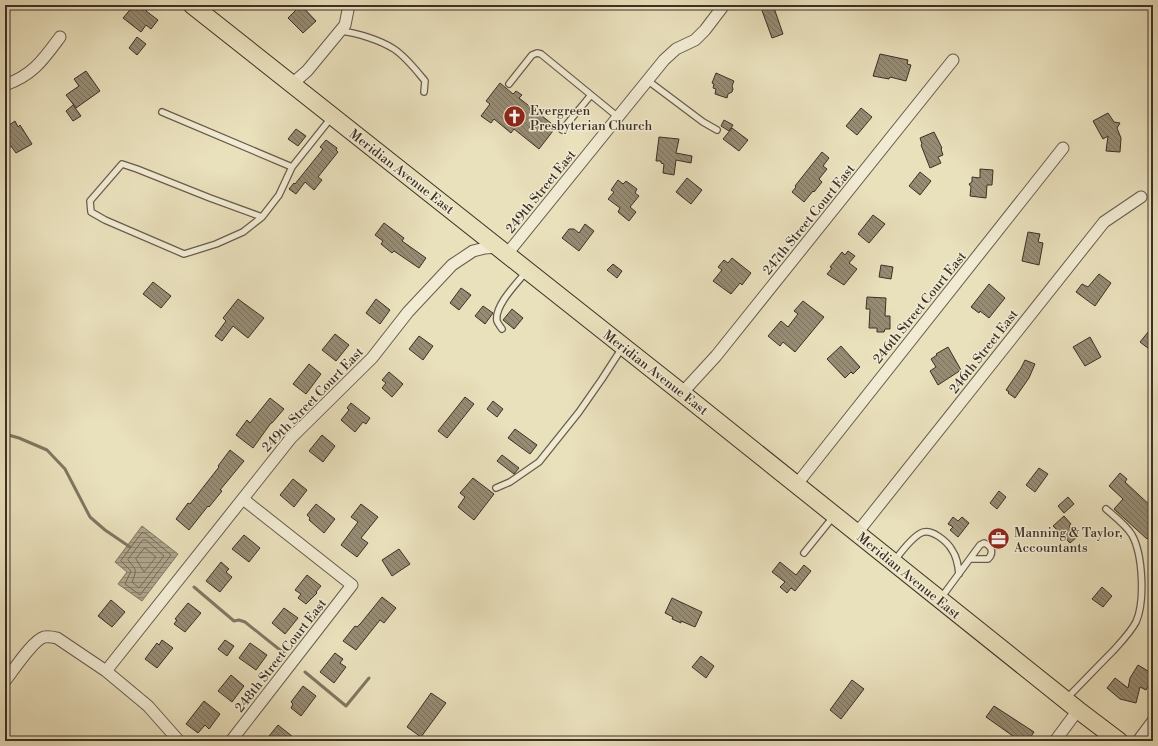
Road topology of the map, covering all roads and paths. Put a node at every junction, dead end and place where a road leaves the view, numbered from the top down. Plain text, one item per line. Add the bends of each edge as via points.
1 (192, 5) edge
2 (349, 5) edge
3 (724, 5) edge
4 (340, 30) junction
5 (60, 37) dead end
6 (953, 60) dead end
7 (647, 80) junction
8 (292, 84) junction
9 (509, 84) dead end
10 (5, 85) edge
11 (424, 92) dead end
12 (592, 95) junction
13 (162, 112) dead end
14 (332, 116) junction
15 (618, 117) junction
16 (562, 130) dead end
17 (717, 130) dead end
18 (1063, 148) dead end
19 (292, 167) junction
20 (1141, 197) dead end
21 (262, 217) junction
22 (503, 251) junction
23 (527, 270) junction
24 (502, 329) dead end
25 (623, 346) junction
26 (682, 393) junction
27 (796, 484) junction
28 (496, 488) dead end
29 (244, 498) junction
30 (1106, 509) dead end
31 (835, 515) junction
32 (857, 533) junction
33 (804, 553) dead end
34 (970, 560) dead end
35 (893, 562) junction
36 (959, 574) junction
37 (940, 600) junction
38 (106, 671) junction
39 (5, 681) edge
40 (1072, 705) junction
41 (1153, 721) edge
42 (180, 741) edge
43 (231, 741) edge
44 (1055, 741) edge
45 (1119, 741) edge
46 (1138, 741) edge

1 - 8 main road, Meridian Avenue East
2 - 4 street via 345,25
3 - 7 street, 249th Street East via 695,40 676,49
4 - 8 street via 308,71
4 - 11 lane via 357,33 394,50 425,81
5 - 10 street via 42,61 29,73
6 - 26 street, 247th Street Court East via 720,350
7 - 15 street, 249th Street East
7 - 17 lane
8 - 14 main road, Meridian Avenue East
9 - 12 lane via 532,55 537,53
12 - 15 lane
12 - 16 lane
13 - 19 lane
14 - 19 lane
14 - 22 main road, Meridian Avenue East
15 - 22 street, 249th Street East
18 - 27 street, 246th Street Court East
19 - 21 lane via 279,195
20 - 32 street, 246th Street East via 1104,222
21 - 21 lane via 243,232 184,254 105,220 91,212 90,201 122,164
22 - 23 main road, Meridian Avenue East
22 - 29 street, 249th Street Court East via 485,248 473,252 444,274 408,312 372,358 291,438
23 - 24 lane via 497,313
23 - 25 main road, Meridian Avenue East
25 - 26 main road, Meridian Avenue East
25 - 28 lane via 579,412 539,462 510,482
26 - 27 main road, Meridian Avenue East
27 - 31 main road, Meridian Avenue East
29 - 38 street, 249th Street Court East
29 - 43 street, 248th Street Court East via 352,585
30 - 40 lane via 1132,536 1137,550 1142,586 1138,614 1135,623 1122,641
31 - 32 main road, Meridian Avenue East
31 - 33 lane
32 - 35 main road, Meridian Avenue East
34 - 36 lane
35 - 36 lane via 921,533 930,531 952,549
35 - 37 main road, Meridian Avenue East
36 - 37 lane
37 - 40 main road, Meridian Avenue East
38 - 39 street via 57,638 43,637
38 - 42 street via 148,706
40 - 44 street
40 - 45 main road, Meridian Avenue East
41 - 46 street

